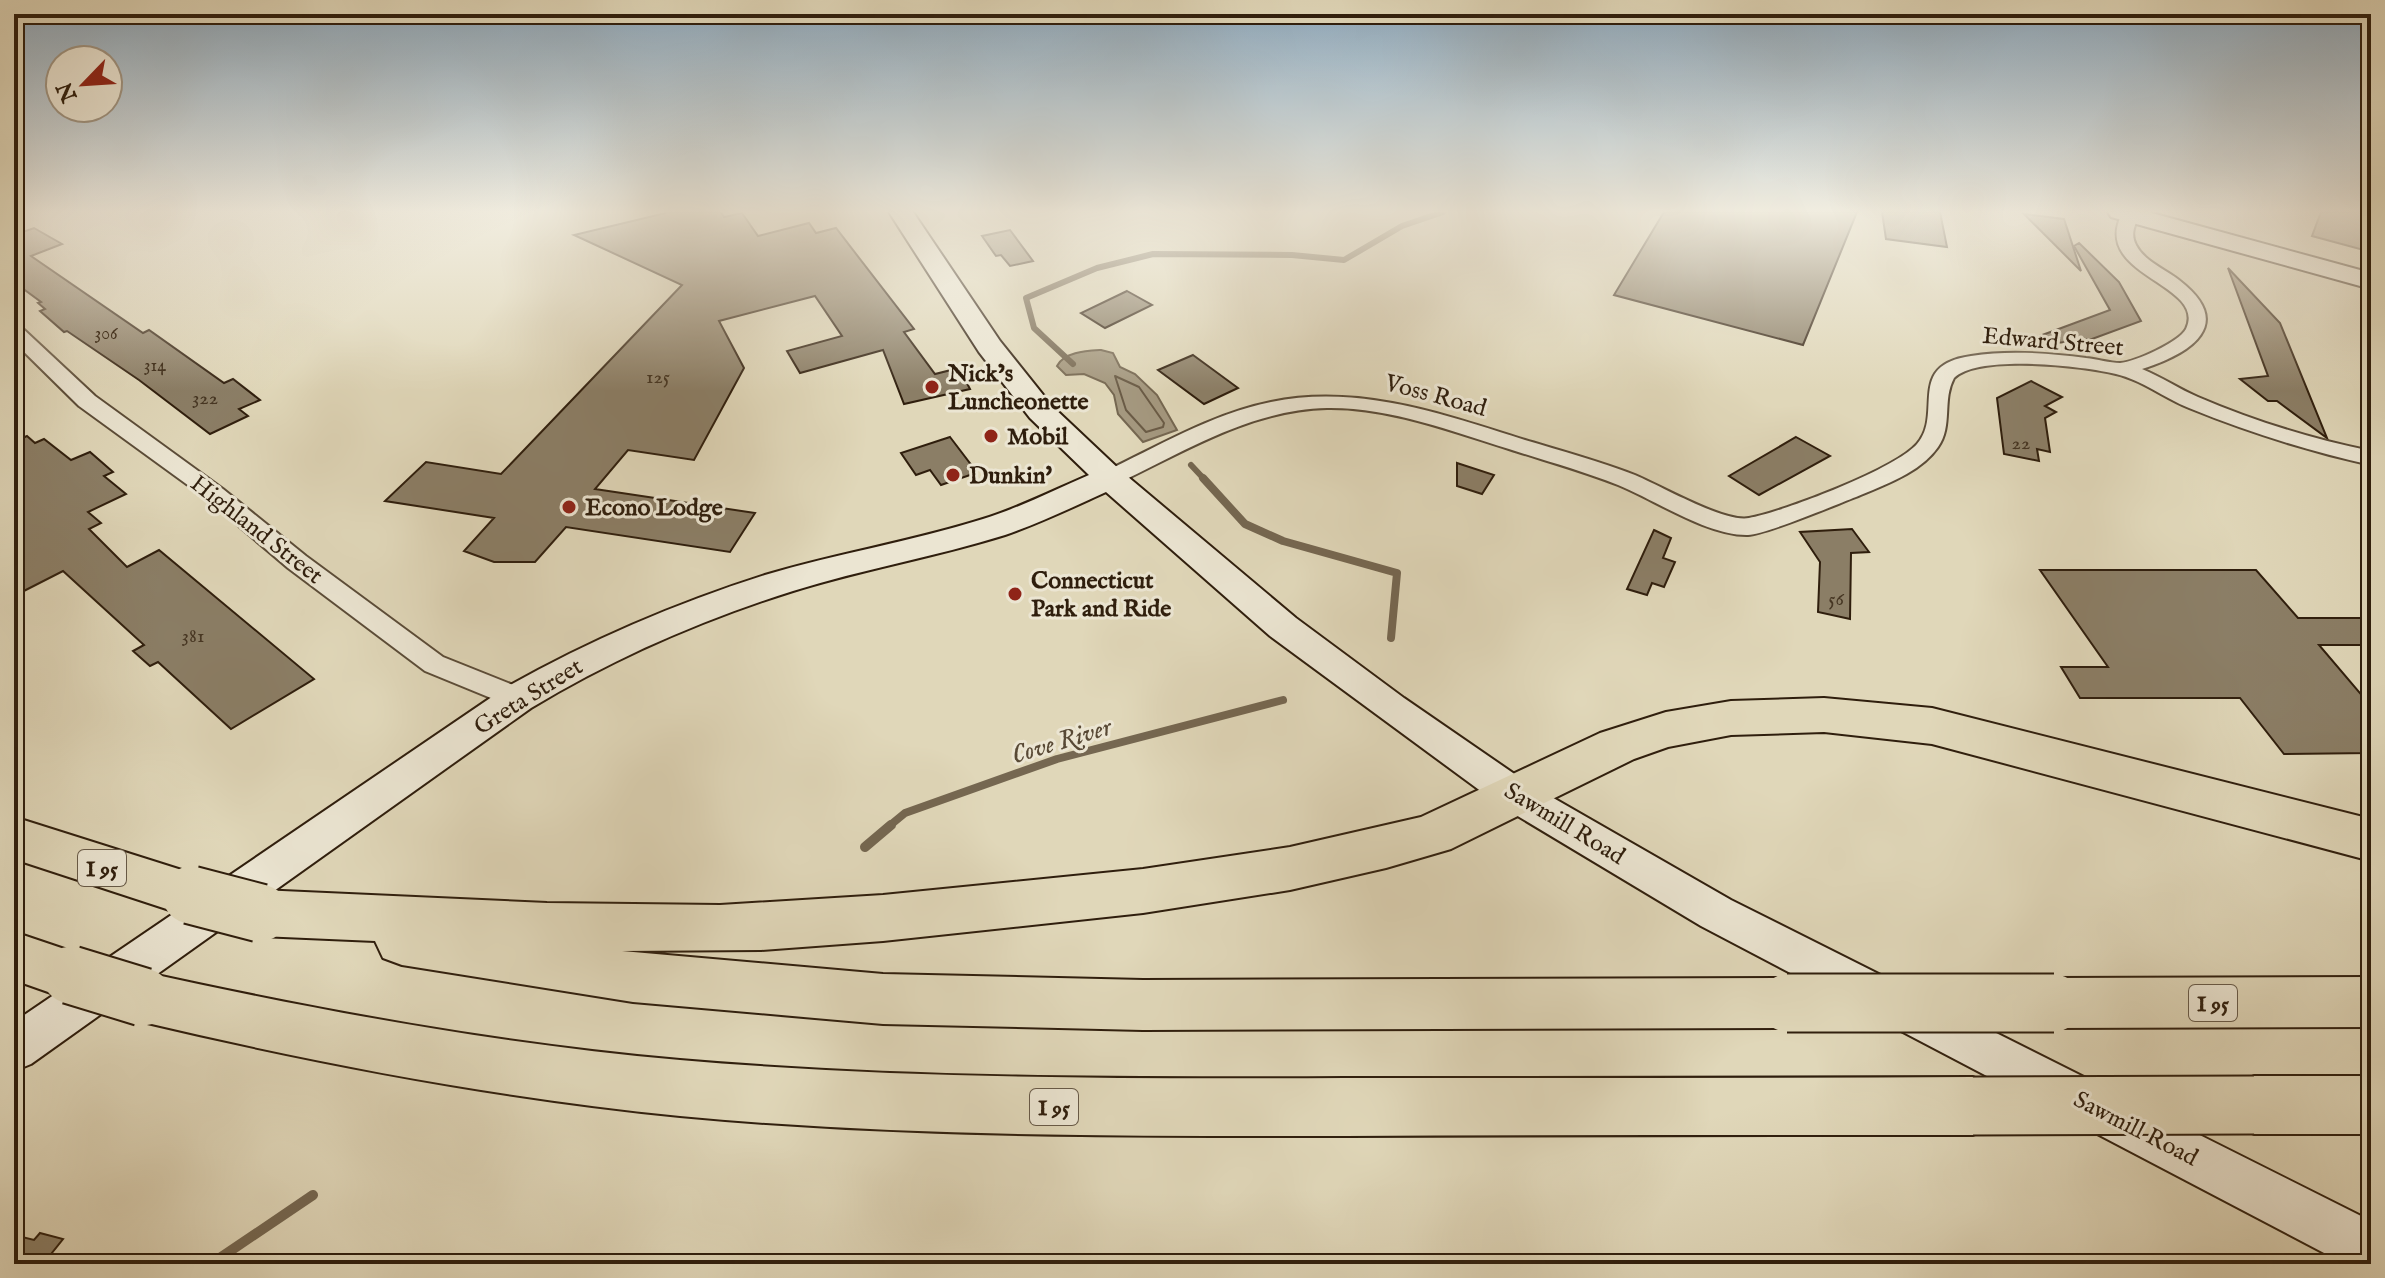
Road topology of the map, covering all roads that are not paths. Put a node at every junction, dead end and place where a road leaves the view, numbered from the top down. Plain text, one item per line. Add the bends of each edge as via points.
1 (939, 272) edge
2 (2154, 272) edge
3 (2337, 272) edge
4 (2371, 281) edge
5 (14, 331) edge
6 (2122, 369) junction
7 (2371, 458) edge
8 (1110, 478) junction
9 (1749, 527) joint
10 (518, 698) junction
11 (1515, 795) junction
12 (14, 838) edge
13 (2371, 840) edge
14 (260, 913) junction
15 (14, 956) edge
16 (2371, 1002) edge
17 (14, 1049) edge
18 (2371, 1105) edge
19 (2371, 1249) edge

1 - 8 main road, Sawmill Road via 1028,398
2 - 6 street via 2193,305 2199,319 2195,332 2165,355
3 - 4 main road
5 - 10 street, Highland Street via 87,401 434,664
6 - 7 street, Edward Street via 2268,431
6 - 9 street, Edward Street via 1989,358 1958,364 1940,382 1935,433 1916,457 1883,476
8 - 9 street, Voss Road via 1261,411 1313,403 1360,404 1422,415 1612,474 1717,520
8 - 10 main road, Greta Street via 974,533 698,608 562,671
8 - 11 main road, Sawmill Road via 1283,627
10 - 17 main road, Greta Street
11 - 13 highway via 1617,746 1666,730 1731,718 1824,715 1932,726
11 - 14 highway via 1433,834 1272,871 1131,894 914,916 690,928
11 - 19 main road, Sawmill Road via 1716,913
12 - 14 highway, I 95, bridge
14 - 16 highway, I 95, bridge via 397,941 633,977 883,999 1143,1005
15 - 18 highway, I 95, bridge via 143,997 246,1021 489,1064 748,1094 884,1103 1195,1108

